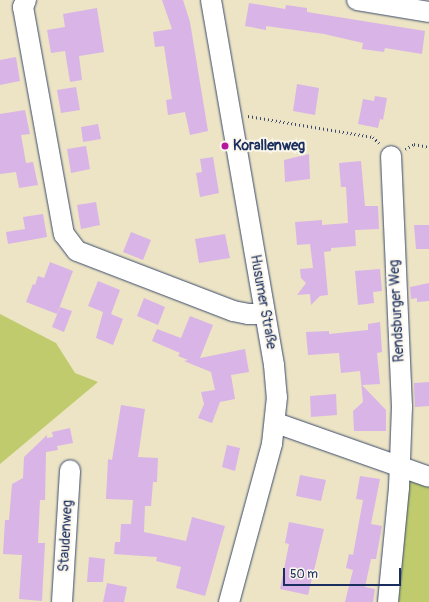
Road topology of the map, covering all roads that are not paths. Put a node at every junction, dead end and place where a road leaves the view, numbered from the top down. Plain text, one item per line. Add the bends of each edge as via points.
1 (26, 0) edge
2 (211, 0) edge
3 (357, 0) edge
4 (429, 12) edge
5 (391, 156) road end
6 (265, 314) junction
7 (276, 423) junction
8 (399, 466) junction
9 (70, 470) dead end
10 (429, 477) edge
11 (62, 602) edge
12 (229, 602) edge
13 (388, 602) edge

1 - 6 street via 23,7 64,234 77,251 233,311
2 - 6 street, Husumer Straße
3 - 4 street
5 - 8 street, Rendsburger Weg via 402,407
6 - 7 street, Husumer Straße via 274,365
7 - 8 street
7 - 12 street, Husumer Straße
8 - 10 street
8 - 13 street, Rendsburger Weg via 400,488
9 - 11 street, Staudenweg

